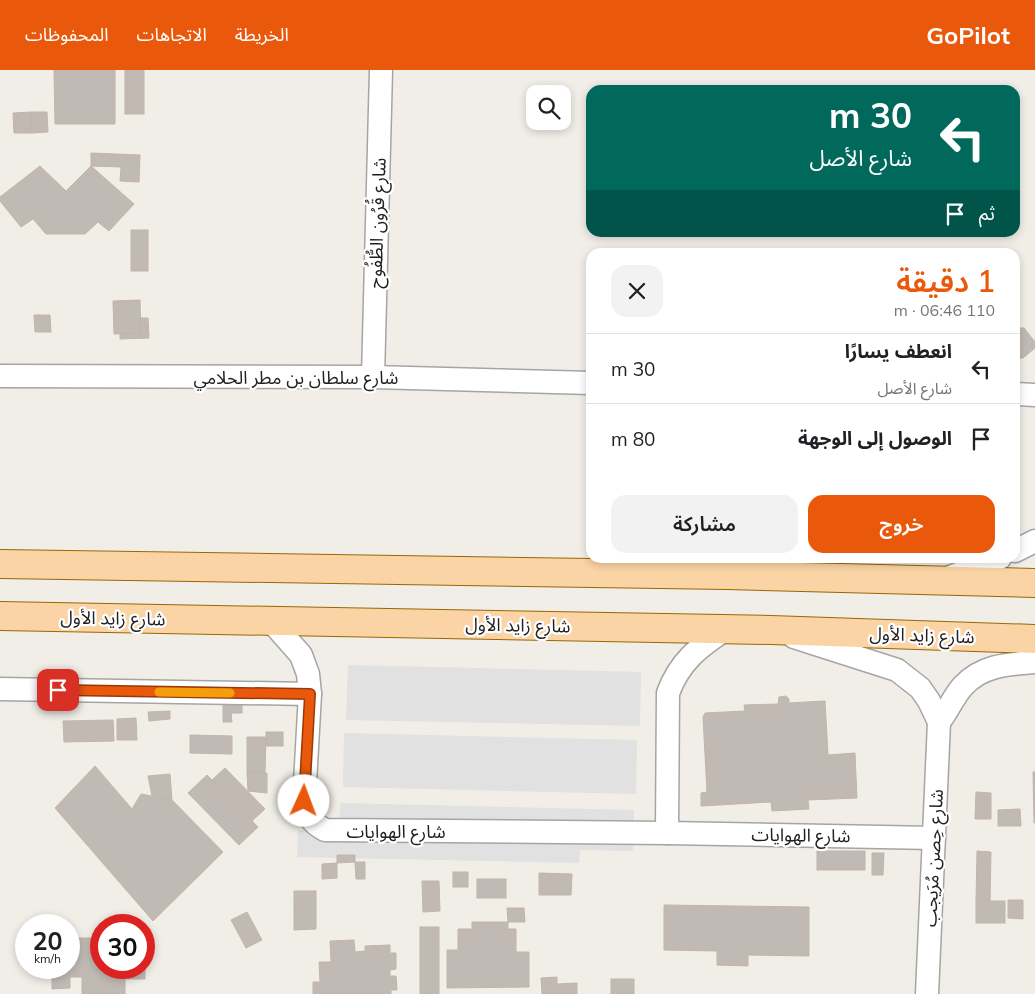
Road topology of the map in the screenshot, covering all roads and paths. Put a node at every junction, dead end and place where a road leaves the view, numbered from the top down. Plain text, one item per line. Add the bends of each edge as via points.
1 (381, 70) edge
2 (0, 376) edge
3 (372, 377) junction
4 (586, 383) edge
5 (1020, 394) edge
6 (1035, 395) edge
7 (1035, 541) edge
8 (1020, 549) edge
9 (987, 563) edge
10 (0, 564) edge
11 (942, 580) junction
12 (1035, 583) edge
13 (0, 616) edge
14 (271, 621) junction
15 (726, 629) junction
16 (771, 630) junction
17 (1035, 639) edge
18 (1035, 662) edge
19 (0, 689) edge
20 (310, 694) junction
21 (939, 722) junction
22 (667, 833) junction
23 (934, 838) junction
24 (927, 994) edge

1 - 3 street, شارع قُرُون الطُّفُوح
2 - 3 street, شارع سلطان بن مطر الحلامي
3 - 4 street, شارع سلطان بن مطر الحلامي
5 - 6 street
7 - 8 street
9 - 11 street
10 - 11 main road
11 - 12 main road
13 - 14 main road, شارع زايد الأول
14 - 15 main road, شارع زايد الأول
14 - 20 street, شارع الهوايات via 301,655 308,674
15 - 16 main road, شارع زايد الأول
15 - 22 street via 698,648 682,665 668,694
16 - 17 main road, شارع زايد الأول
16 - 21 street, شارع حِصن مُرَيجب via 897,670 920,688
18 - 21 street via 991,667 976,674 962,686
19 - 20 street
20 - 22 street, شارع الهوايات via 304,801 307,814 325,830
21 - 23 street, شارع حِصن مُرَيجب
22 - 23 street, شارع الهوايات
23 - 24 street, شارع حِصن مُرَيجب

